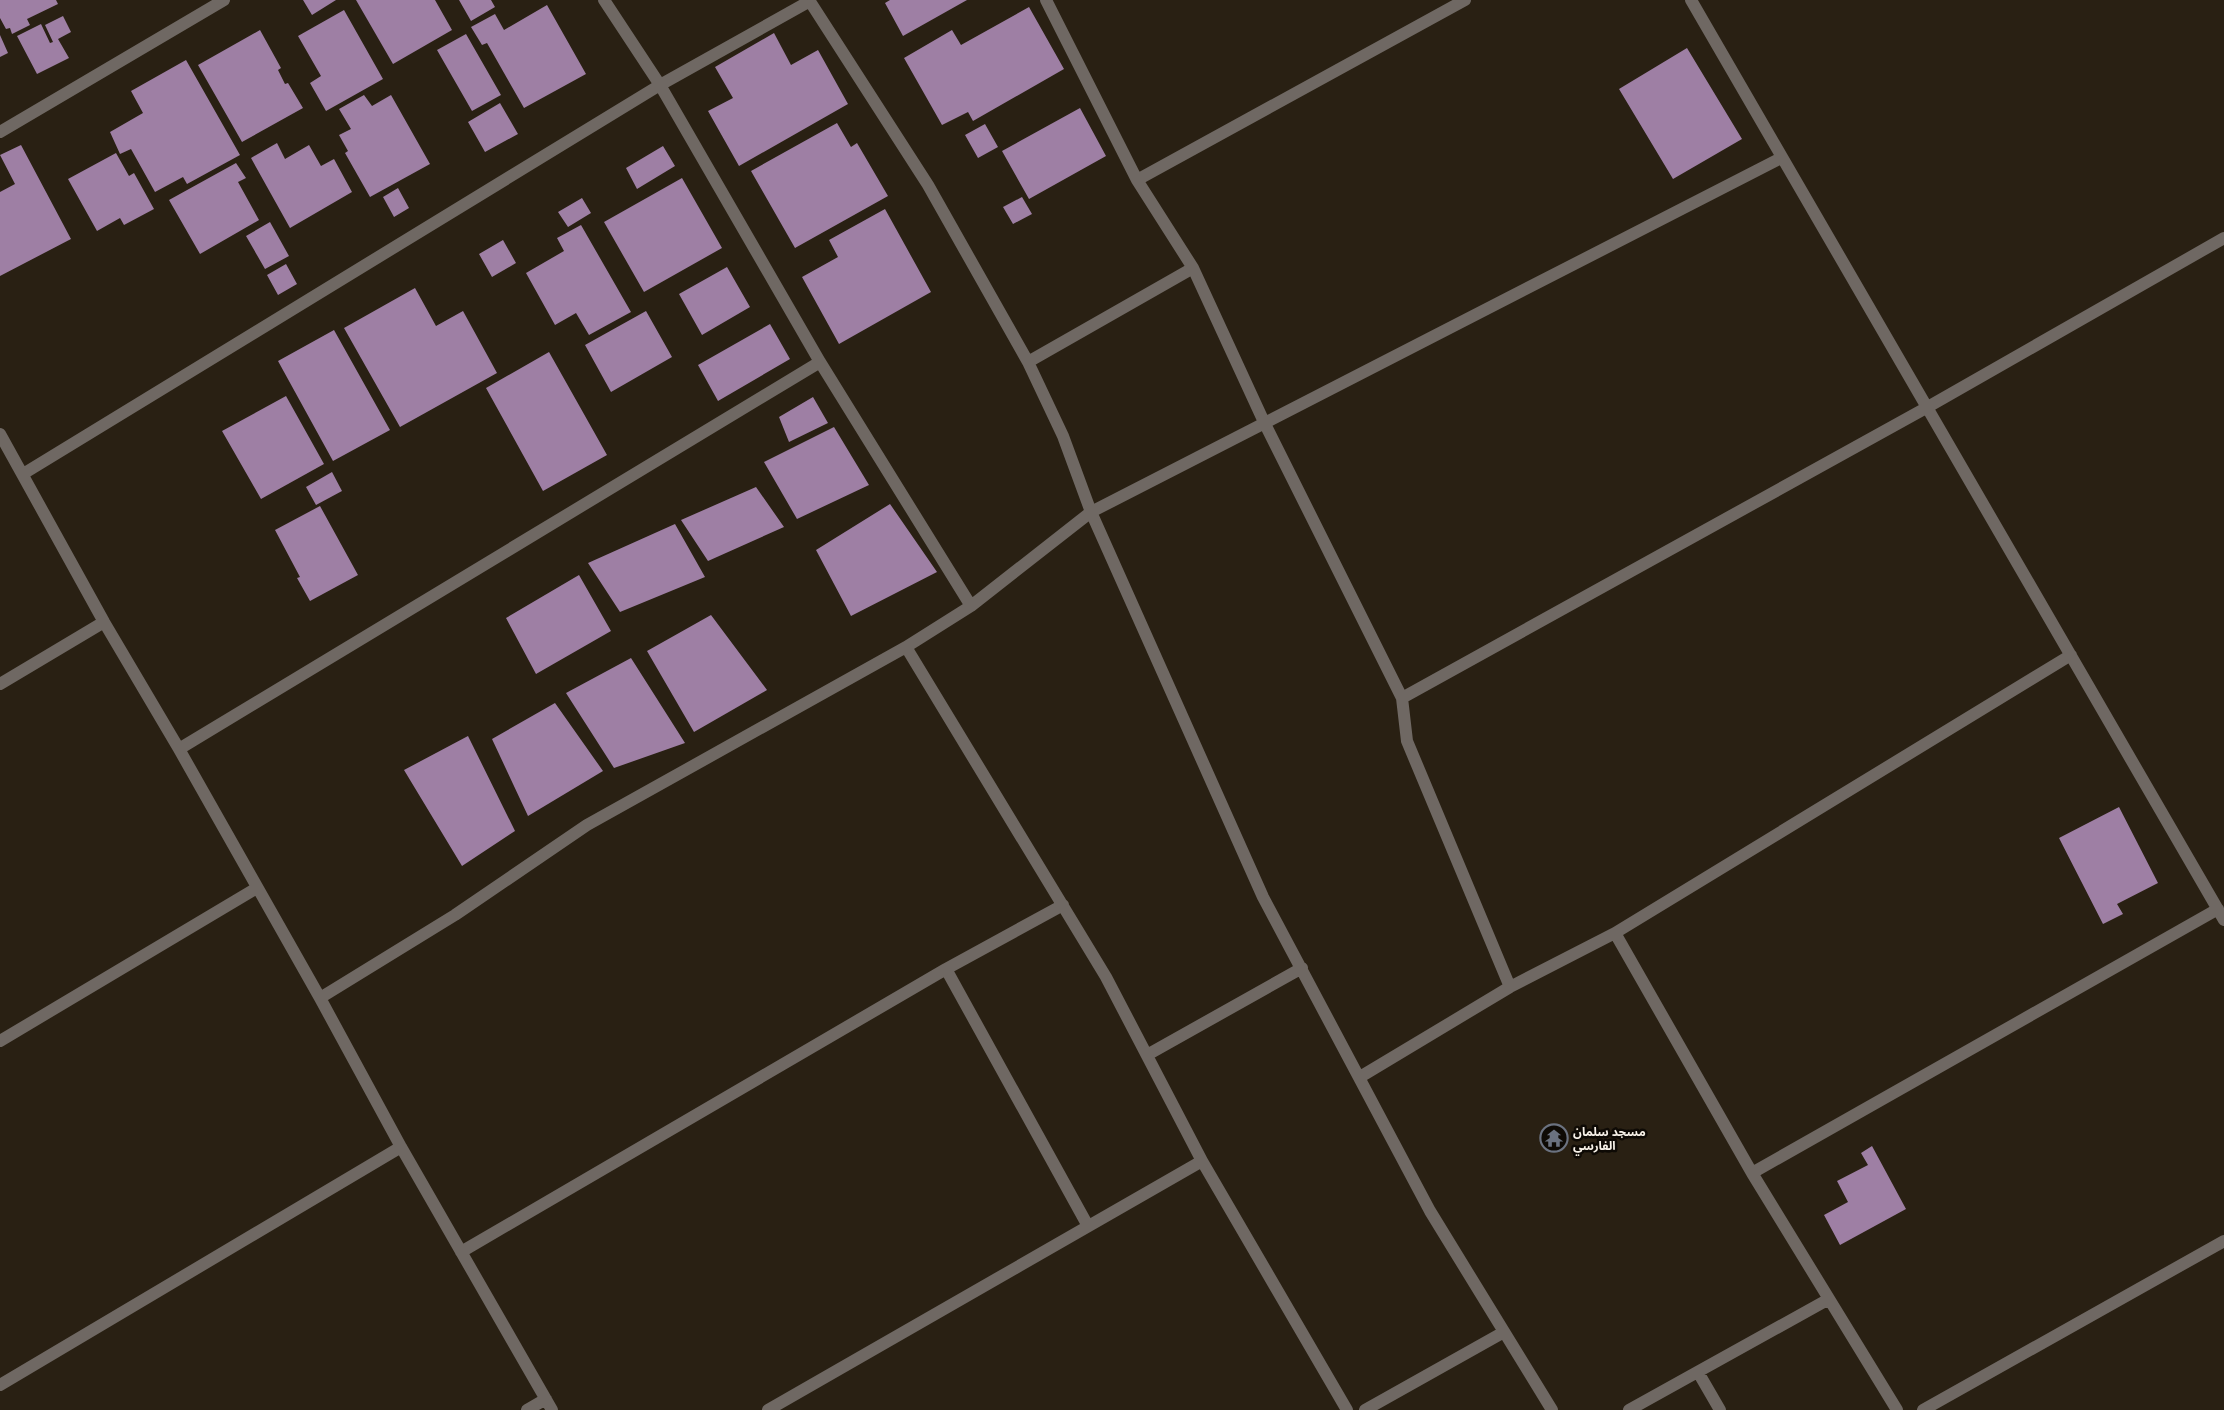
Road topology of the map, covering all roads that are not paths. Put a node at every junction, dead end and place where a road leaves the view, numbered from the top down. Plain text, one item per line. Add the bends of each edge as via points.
1 (224, 0) edge
2 (604, 0) edge
3 (1046, 0) edge
4 (1465, 0) edge
5 (1691, 0) edge
6 (809, 1) edge
7 (660, 85) junction
8 (0, 132) edge
9 (1781, 158) junction
10 (1137, 180) junction
11 (2224, 238) edge
12 (1193, 268) junction
13 (820, 362) junction
14 (1028, 362) junction
15 (1926, 408) junction
16 (1264, 422) junction
17 (0, 434) edge
18 (23, 474) junction
19 (1091, 512) junction
20 (971, 606) junction
21 (104, 622) junction
22 (906, 647) junction
23 (2071, 655) junction
24 (0, 684) edge
25 (1402, 698) junction
26 (179, 749) junction
27 (257, 888) junction
28 (1063, 905) junction
29 (2221, 914) edge
30 (1615, 933) junction
31 (1302, 968) junction
32 (946, 969) junction
33 (1510, 987) junction
34 (320, 998) junction
35 (0, 1041) edge
36 (1147, 1055) junction
37 (1360, 1077) junction
38 (401, 1147) junction
39 (1202, 1161) junction
40 (1752, 1173) junction
41 (1088, 1226) junction
42 (2224, 1241) edge
43 (461, 1252) junction
44 (1829, 1299) junction
45 (1504, 1332) junction
46 (1698, 1372) junction
47 (0, 1385) edge
48 (549, 1405) edge
49 (527, 1410) edge
50 (768, 1410) edge
51 (1347, 1410) edge
52 (1364, 1410) edge
53 (1552, 1410) edge
54 (1629, 1410) edge
55 (1720, 1410) edge
56 (1897, 1410) edge
57 (1923, 1410) edge

1 - 8 street
2 - 7 street
3 - 10 street
4 - 10 street
5 - 9 street
6 - 7 street
6 - 14 street via 928,185
7 - 13 street
7 - 18 street
9 - 15 street
9 - 16 street
10 - 12 street
11 - 15 street
12 - 14 street
12 - 16 street
13 - 20 street
13 - 26 street
14 - 19 street via 1064,436
15 - 23 street
15 - 25 street
16 - 19 street
16 - 25 street
17 - 18 street
18 - 21 street
19 - 20 street
19 - 31 street via 1263,897
20 - 22 street
21 - 24 street
21 - 26 street
22 - 28 street
22 - 34 street via 588,825 455,915
23 - 29 street
23 - 30 street
25 - 33 street via 1408,741
26 - 27 street
27 - 34 street
27 - 35 street
28 - 32 street
28 - 36 street
29 - 40 street
30 - 33 street
30 - 40 street
31 - 36 street
31 - 37 street
32 - 41 street
32 - 43 street
33 - 37 street
34 - 38 street
36 - 39 street
37 - 45 street via 1430,1211
38 - 43 street
38 - 47 street
39 - 41 street
39 - 51 street
40 - 44 street
41 - 50 street
42 - 57 street
43 - 48 street
44 - 46 street
44 - 56 street
45 - 52 street
45 - 53 street
46 - 54 street
46 - 55 street
48 - 49 street

